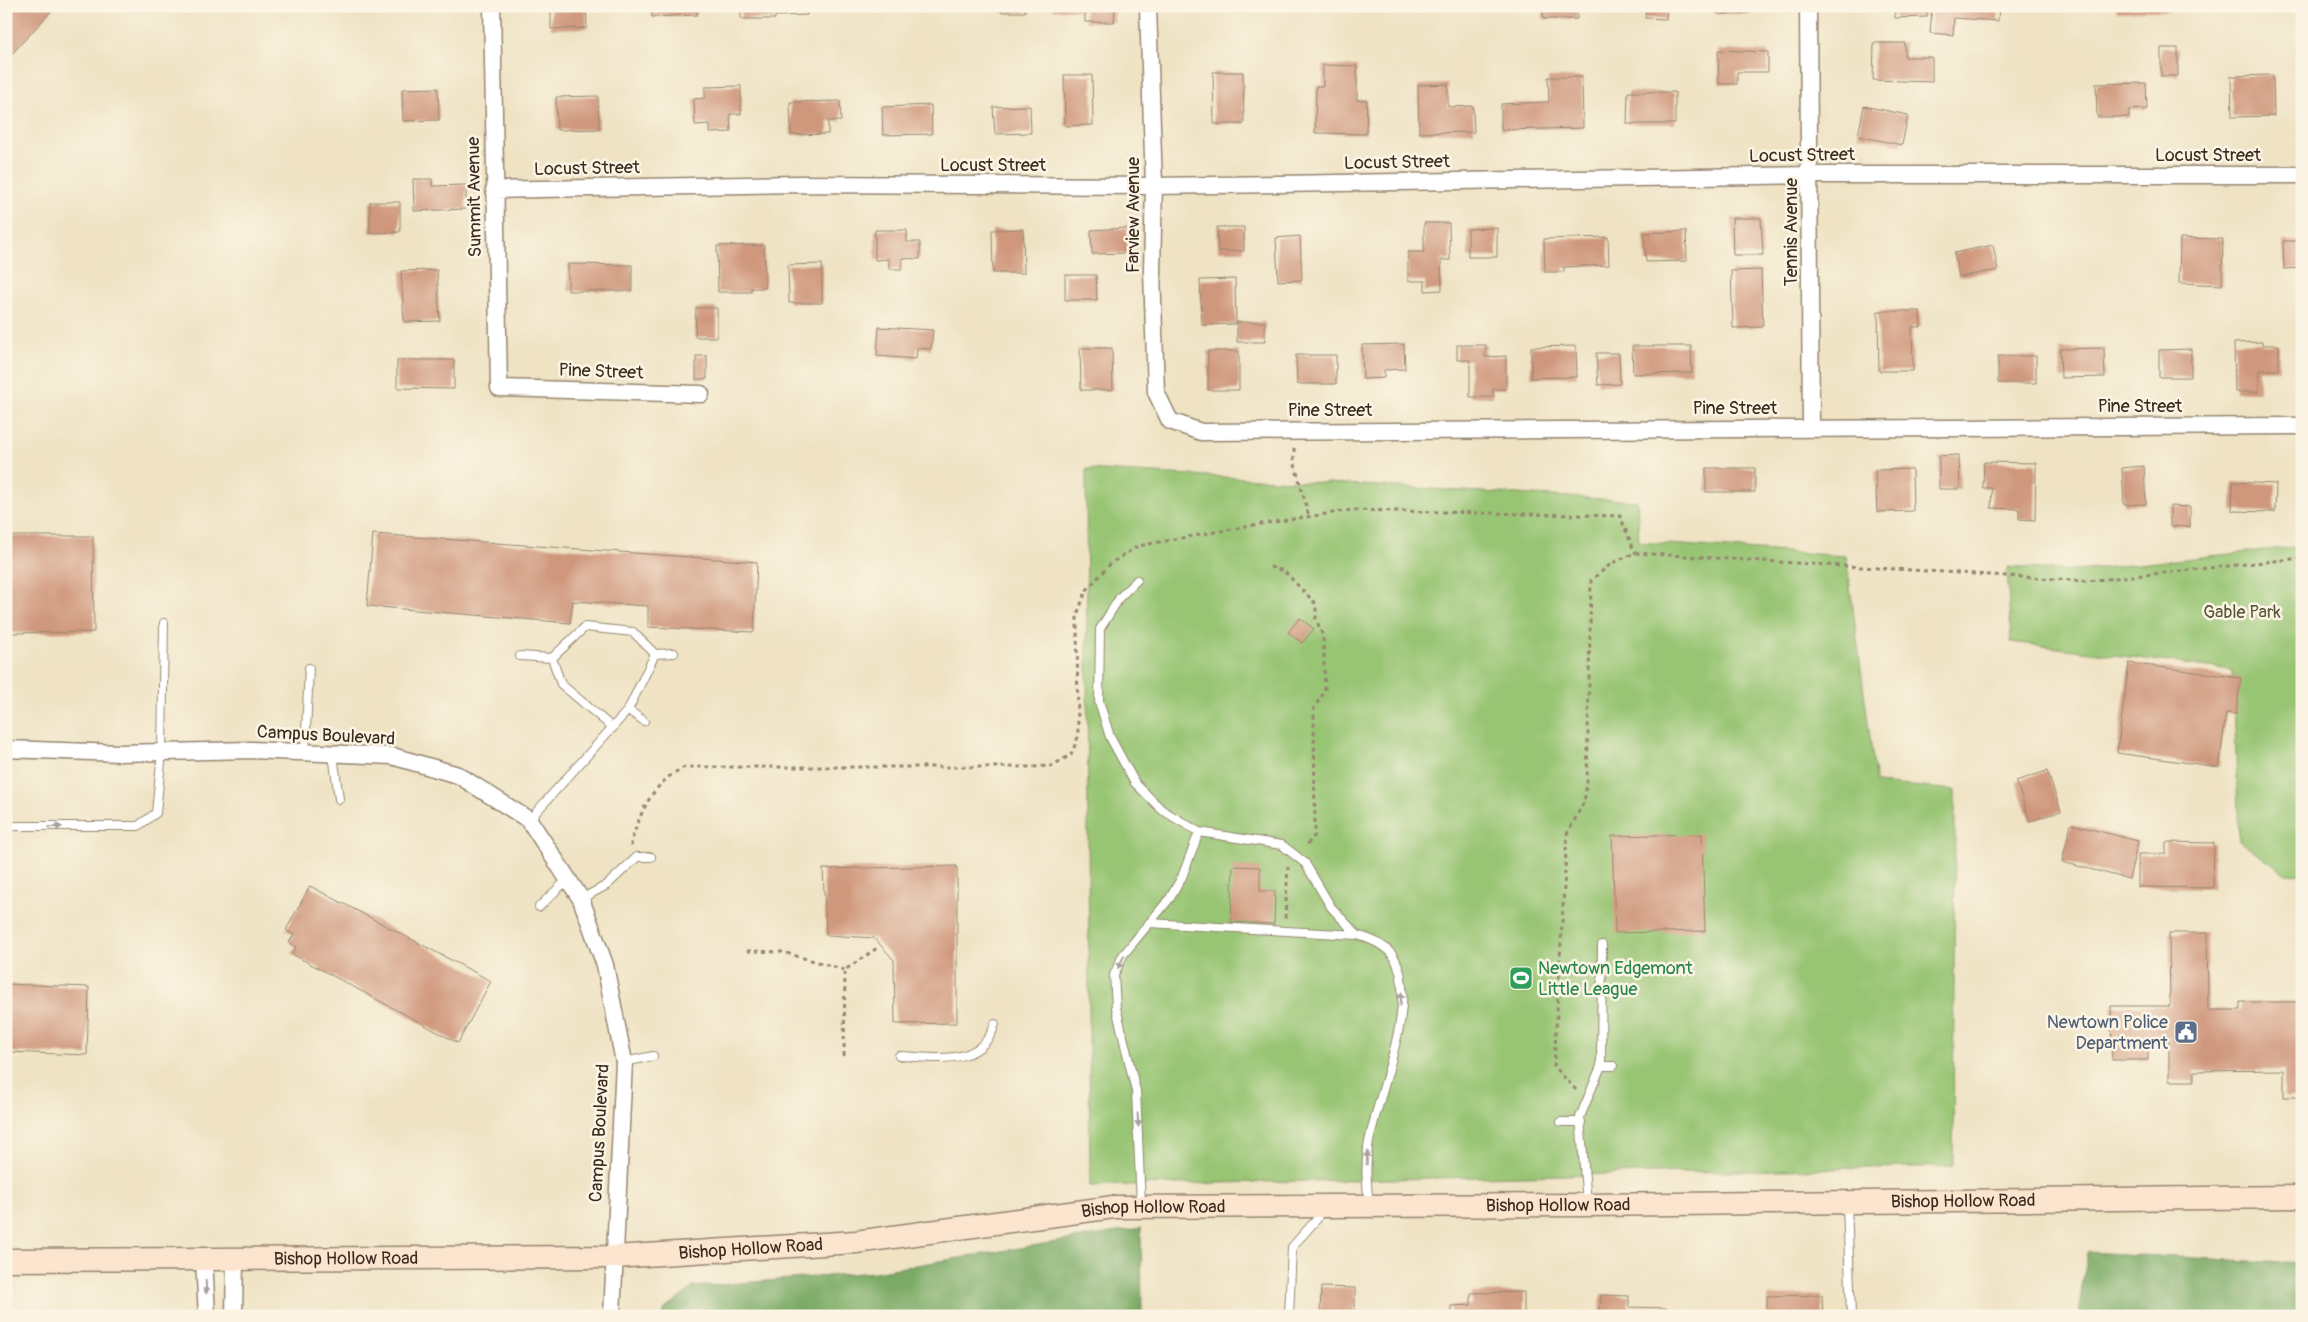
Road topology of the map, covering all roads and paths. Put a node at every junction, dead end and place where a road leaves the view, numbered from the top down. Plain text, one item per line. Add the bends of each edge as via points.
1 (492, 6) edge
2 (1148, 6) edge
3 (1808, 6) edge
4 (1811, 175) junction
5 (2302, 175) edge
6 (1154, 186) junction
7 (494, 190) junction
8 (499, 388) joint
9 (702, 394) dead end
10 (1170, 421) joint
11 (2302, 426) edge
12 (1811, 428) junction
13 (1294, 430) junction
14 (1309, 517) dead end
15 (2302, 558) edge
16 (1270, 567) dead end
17 (1137, 580) dead end
18 (164, 623) dead end
19 (655, 654) junction
20 (674, 654) dead end
21 (520, 656) dead end
22 (552, 658) junction
23 (310, 668) dead end
24 (628, 710) junction
25 (644, 721) dead end
26 (613, 728) junction
27 (6, 749) edge
28 (162, 752) junction
29 (306, 752) junction
30 (333, 754) junction
31 (339, 799) dead end
32 (529, 820) junction
33 (6, 826) edge
34 (1198, 832) junction
35 (651, 856) dead end
36 (1298, 857) junction
37 (568, 879) junction
38 (580, 898) junction
39 (539, 907) dead end
40 (1149, 923) junction
41 (1284, 931) junction
42 (1357, 935) junction
43 (1602, 945) dead end
44 (877, 948) dead end
45 (747, 951) dead end
46 (844, 970) junction
47 (996, 1024) dead end
48 (653, 1056) dead end
49 (844, 1056) dead end
50 (899, 1056) dead end
51 (624, 1062) junction
52 (1601, 1066) junction
53 (1613, 1066) dead end
54 (1587, 1102) junction
55 (1561, 1122) dead end
56 (1580, 1122) junction
57 (2302, 1197) edge
58 (1847, 1202) junction
59 (1587, 1205) junction
60 (1321, 1206) junction
61 (1369, 1206) junction
62 (1141, 1207) junction
63 (613, 1257) junction
64 (204, 1259) junction
65 (6, 1260) edge
66 (235, 1260) junction
67 (207, 1316) edge
68 (234, 1316) edge
69 (612, 1316) edge
70 (1290, 1316) edge
71 (1851, 1316) edge

1 - 7 street, Summit Avenue
2 - 6 street, Farview Avenue
3 - 4 street, Tennis Avenue
4 - 5 street, Locust Street
4 - 6 street, Locust Street
4 - 12 street, Tennis Avenue
6 - 7 street, Locust Street via 800,184
6 - 10 street, Farview Avenue via 1152,270 1156,392
7 - 8 street, Summit Avenue
8 - 9 street, Pine Street
10 - 13 street, Pine Street via 1201,432
11 - 12 street, Pine Street
12 - 13 street, Pine Street
13 - 14 path via 1294,461
15 - 54 path via 2087,581 1635,552 1612,563 1591,580 1587,783 1584,802 1567,834 1554,1066
16 - 36 path via 1284,571 1316,604 1316,619 1322,636 1325,691 1314,708 1315,835
17 - 34 lane via 1120,597 1100,629 1099,701 1110,737 1135,783 1162,810
18 - 28 lane
19 - 20 lane
19 - 22 lane via 633,632 585,626
19 - 24 lane
21 - 22 lane
22 - 26 lane via 560,684
23 - 29 lane
24 - 25 lane
24 - 26 lane
26 - 32 lane
27 - 28 street, Campus Boulevard
28 - 29 street, Campus Boulevard
33 -> 28 lane via 138,826 156,813
29 - 30 street, Campus Boulevard
30 - 31 lane
30 - 32 street, Campus Boulevard via 392,756 458,775
32 - 37 street, Campus Boulevard
34 - 36 lane via 1282,845
34 - 40 lane via 1182,877
35 - 38 lane via 637,856 607,885
36 - 41 path via 1287,867
36 - 42 lane via 1305,863 1331,907
37 - 38 street, Campus Boulevard
37 - 39 lane
38 - 51 street, Campus Boulevard via 605,965
40 - 41 lane
40 -> 62 lane via 1123,955 1114,975 1116,1007 1136,1091
41 - 42 lane
61 -> 42 lane via 1368,1147 1397,1038 1403,984 1395,958 1376,941
43 - 52 lane
44 - 46 path
45 - 46 path via 783,952
46 - 49 path
47 - 50 lane via 980,1048 959,1058
48 - 51 lane
51 - 63 street, Campus Boulevard
52 - 53 lane
52 - 54 lane
54 - 56 lane
55 - 56 lane
56 - 59 lane
57 - 58 street, Bishop Hollow Road
58 - 59 street, Bishop Hollow Road
58 - 71 lane
59 - 61 street, Bishop Hollow Road
60 - 61 street, Bishop Hollow Road
60 - 62 street, Bishop Hollow Road
60 - 70 lane via 1317,1219 1292,1247
62 - 63 street, Bishop Hollow Road via 1114,1207 856,1242
63 - 66 street, Bishop Hollow Road
63 - 69 street, Campus Boulevard
64 - 65 street, Bishop Hollow Road
64 - 66 street, Bishop Hollow Road
64 -> 67 street
66 - 68 street

